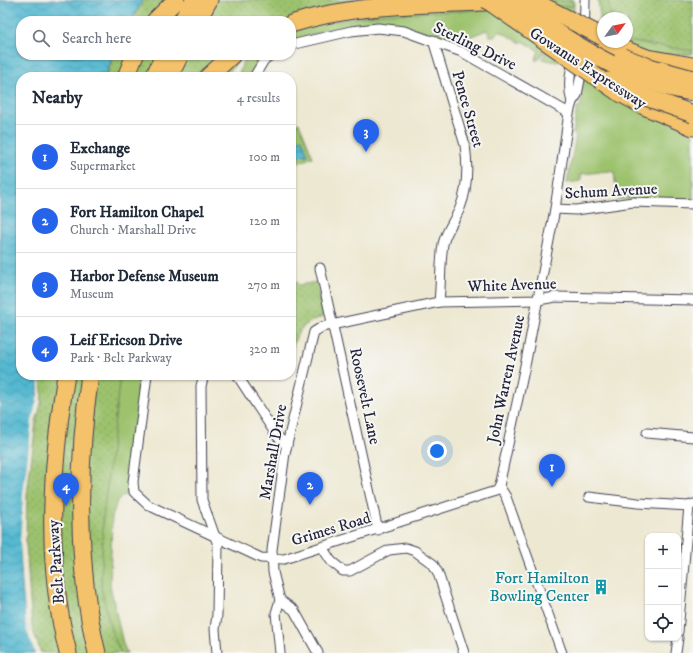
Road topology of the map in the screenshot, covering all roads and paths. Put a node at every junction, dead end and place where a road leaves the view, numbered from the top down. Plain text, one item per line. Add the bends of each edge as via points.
1 (176, 0) edge
2 (187, 0) edge
3 (194, 0) edge
4 (209, 0) edge
5 (487, 0) edge
6 (508, 0) edge
7 (520, 0) edge
8 (531, 0) edge
9 (585, 0) edge
10 (160, 16) edge
11 (179, 16) edge
12 (185, 16) edge
13 (200, 16) edge
14 (296, 23) edge
15 (597, 37) edge
16 (597, 39) edge
17 (433, 40) junction
18 (597, 41) edge
19 (296, 44) edge
20 (633, 47) edge
21 (620, 48) edge
22 (633, 48) edge
23 (693, 56) edge
24 (133, 60) edge
25 (162, 60) edge
26 (178, 60) edge
27 (227, 60) edge
28 (264, 60) edge
29 (570, 60) junction
30 (693, 60) edge
31 (693, 66) edge
32 (128, 72) edge
33 (156, 72) edge
34 (172, 72) edge
35 (213, 72) edge
36 (257, 72) edge
37 (693, 79) edge
38 (644, 90) tunnel mouth
39 (693, 92) edge
40 (693, 106) edge
41 (569, 113) junction
42 (693, 114) edge
43 (693, 127) edge
44 (693, 204) edge
45 (555, 209) junction
46 (320, 268) dead end
47 (538, 300) junction
48 (693, 300) edge
49 (439, 302) junction
50 (334, 324) junction
51 (58, 380) edge
52 (65, 380) edge
53 (90, 380) edge
54 (94, 380) edge
55 (146, 380) edge
56 (202, 380) edge
57 (240, 380) edge
58 (647, 433) dead end
59 (693, 437) edge
60 (286, 446) junction
61 (83, 458) junction
62 (53, 486) junction
63 (499, 486) junction
64 (589, 497) dead end
65 (691, 505) edge
66 (378, 530) junction
67 (216, 538) junction
68 (322, 547) junction
69 (272, 559) junction
70 (280, 600) junction
71 (681, 605) edge
72 (678, 641) edge
73 (68, 653) edge
74 (97, 653) edge
75 (217, 653) edge
76 (280, 653) edge
77 (318, 653) edge
78 (464, 653) edge
79 (562, 653) edge
80 (676, 653) edge

1 - 10 highway
2 - 11 highway
3 - 12 highway
4 - 13 highway
5 - 29 highway, Gowanus Expressway, bridge
6 - 39 highway, bridge via 618,66 652,82
7 - 14 highway via 364,8
7 - 37 highway, bridge via 570,32 624,57
8 - 16 highway, Gowanus Expressway, bridge
9 - 15 street, John Warren Avenue
17 - 19 street, Sterling Drive via 404,31 378,28
17 - 41 street, Sterling Drive via 462,52
17 - 49 street, Pence Street via 465,145 467,163 460,208 444,244
18 - 41 street, John Warren Avenue via 585,57 577,95
20 - 23 highway
21 - 31 highway, Gowanus Expressway via 647,58
22 - 30 highway via 652,54
24 - 32 highway
25 - 33 highway
26 - 34 highway
27 - 35 highway
28 - 36 street
29 - 42 highway, bridge via 622,86
29 - 43 highway, Gowanus Expressway, bridge via 618,92
38 - 40 highway
41 - 45 street, John Warren Avenue
44 - 45 street, Schum Avenue via 633,202 576,210
45 - 47 street, John Warren Avenue
46 - 50 street, Roosevelt Lane
47 - 48 street, White Avenue via 561,297
47 - 49 street, White Avenue
47 - 63 street, John Warren Avenue
49 - 50 street, White Avenue
50 - 60 street, Marshall Drive via 318,329 312,336
50 - 66 street, Roosevelt Lane
51 - 62 highway via 53,434
52 - 62 highway, Belt Parkway
53 - 61 highway, Belt Parkway
54 - 61 highway
55 - 67 street, Grimes Road via 133,487 148,506
56 - 67 street via 200,386 202,500
57 - 60 street
58 - 59 street
60 - 69 street, Marshall Drive
61 - 74 highway, Belt Parkway via 81,496 85,574
62 - 73 highway, Belt Parkway via 52,538 56,586
63 - 66 street, Grimes Road via 496,491
63 - 79 street via 506,497
64 - 65 street via 638,503
65 - 71 street
66 - 68 street, Grimes Road
67 - 69 street, Grimes Road via 261,558
67 - 75 street
68 - 69 street, Grimes Road via 284,559
68 - 78 street via 331,561 344,571 350,571 380,554 397,548 415,551 426,558 438,572
69 - 70 street, Marshall Drive
70 - 76 street, Marshall Drive via 276,613
70 - 77 street via 294,610
72 - 80 street

